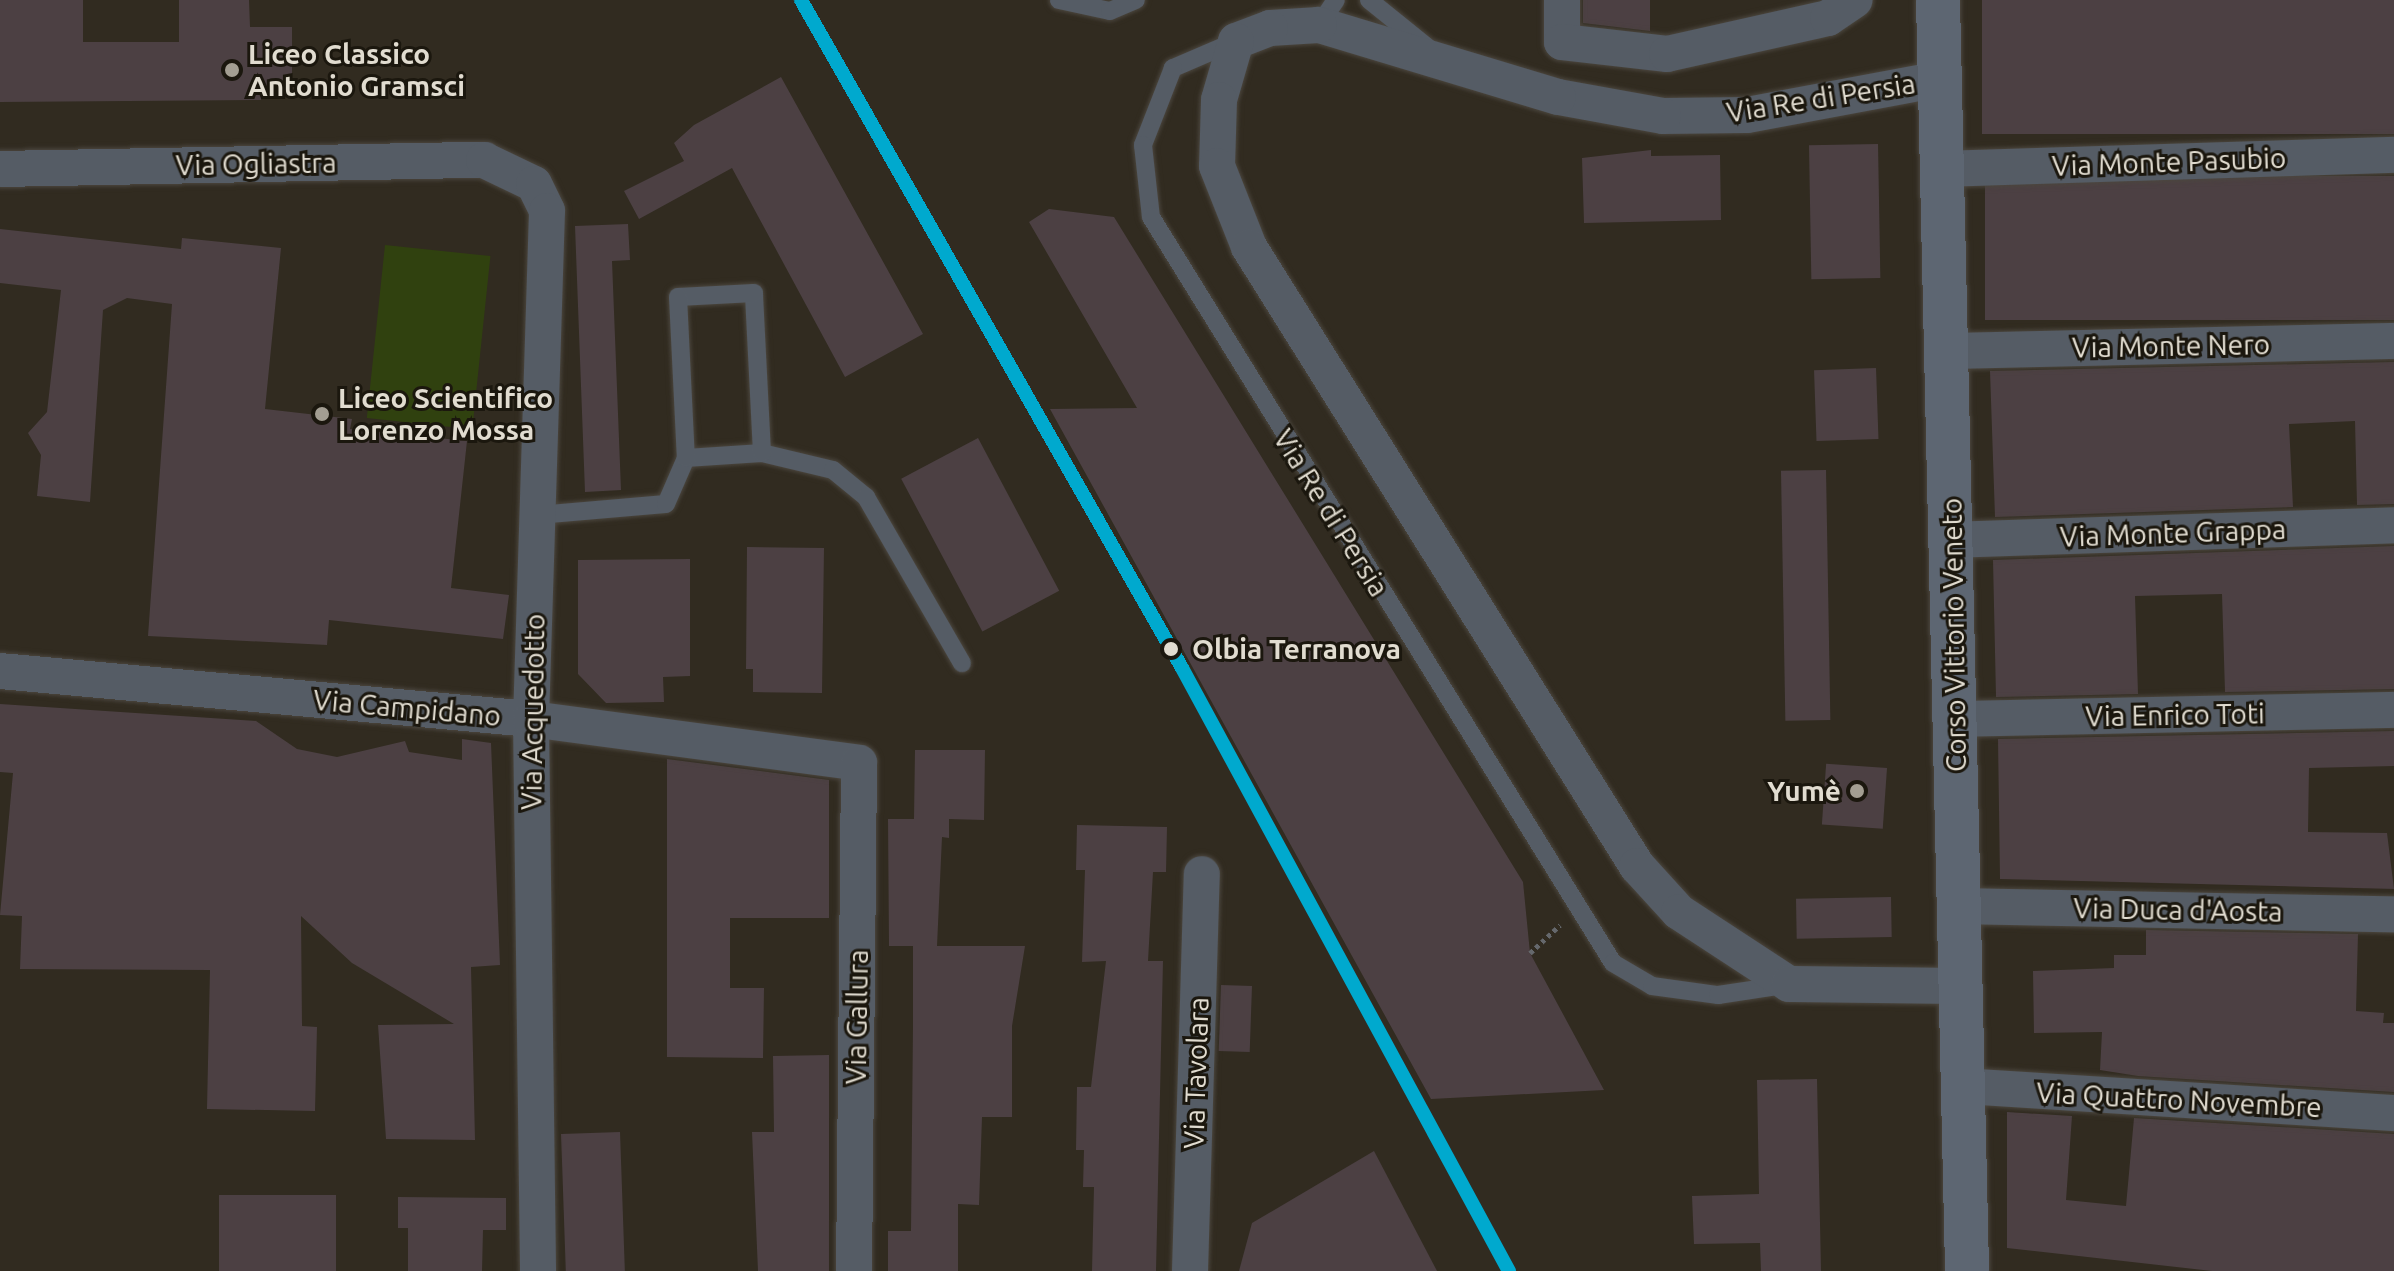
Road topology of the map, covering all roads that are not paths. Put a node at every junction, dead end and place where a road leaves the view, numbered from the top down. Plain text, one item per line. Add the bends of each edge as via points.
1 (1059, 0) edge
2 (1136, 0) edge
3 (1369, 0) edge
4 (1562, 0) edge
5 (1855, 0) edge
6 (1938, 0) edge
7 (1327, 13) edge
8 (1236, 41) junction
9 (1443, 59) junction
10 (1940, 79) junction
11 (2394, 155) edge
12 (511, 168) joint
13 (0, 169) edge
14 (1943, 169) junction
15 (2394, 341) edge
16 (1948, 351) junction
17 (762, 453) junction
18 (686, 458) junction
19 (538, 515) junction
20 (2394, 525) edge
21 (1951, 540) junction
22 (962, 663) dead end
23 (0, 671) edge
24 (2394, 710) edge
25 (531, 719) junction
26 (1957, 719) junction
27 (859, 763) joint
28 (1202, 874) dead end
29 (1962, 906) junction
30 (2394, 914) edge
31 (1789, 984) junction
32 (1961, 986) junction
33 (1963, 1086) junction
34 (2394, 1113) edge
35 (538, 1271) edge
36 (854, 1271) edge
37 (1190, 1271) edge
38 (1967, 1271) edge

1 - 2 lane via 1110,11
3 - 9 lane
4 - 5 street via 1562,42 1667,54 1828,18
6 - 10 main road, Corso Vittorio Veneto
7 - 8 street, Via Re di Persia
7 - 9 street, Via Re di Persia
8 - 31 street via 1219,100 1217,166 1249,247 1637,866 1679,912
8 - 31 lane, Via Re di Persia via 1173,68 1143,145 1151,217 1613,963 1652,986 1718,995
9 - 10 street, Via Re di Persia via 1558,97 1663,116 1747,115
10 - 14 main road, Corso Vittorio Veneto
11 - 14 street, Via Monte Pasubio
12 - 13 street, Via Ogliastra via 484,160
12 - 19 street, Via Acquedotto via 534,184 547,211
14 - 16 main road, Corso Vittorio Veneto
15 - 16 street, Via Monte Nero
16 - 21 main road, Corso Vittorio Veneto
17 - 18 lane
17 - 18 lane via 754,293 678,297
17 - 22 lane via 833,470 866,497
18 - 19 lane via 666,504
19 - 25 street, Via Acquedotto
20 - 21 street, Via Monte Grappa
21 - 26 main road, Corso Vittorio Veneto
23 - 25 street, Via Campidano
24 - 26 street, Via Enrico Toti
25 - 27 street, Via Campidano
25 - 35 street, Via Acquedotto
26 - 29 main road, Corso Vittorio Veneto
27 - 36 street, Via Gallura
28 - 37 street, Via Tavolara
29 - 30 street, Via Duca d'Aosta
29 - 32 main road, Corso Vittorio Veneto
31 - 32 street, Via Re di Persia
32 - 33 main road, Corso Vittorio Veneto
33 - 34 street, Via Quattro Novembre
33 - 38 main road, Corso Vittorio Veneto

